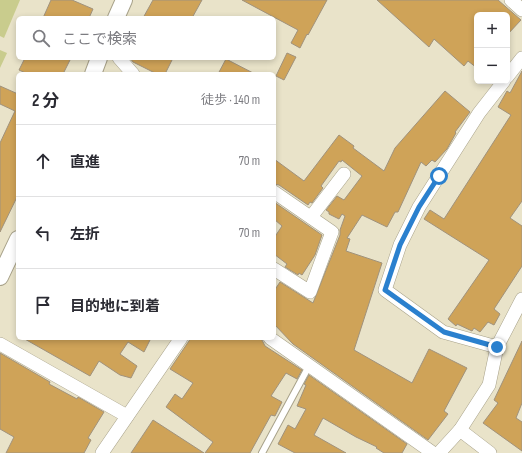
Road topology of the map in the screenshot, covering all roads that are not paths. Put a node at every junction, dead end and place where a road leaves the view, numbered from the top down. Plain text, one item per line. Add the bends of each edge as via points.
1 (124, 0) edge
2 (117, 16) edge
3 (522, 58) edge
4 (99, 60) edge
5 (121, 60) edge
6 (93, 72) edge
7 (131, 72) edge
8 (510, 73) edge
9 (502, 84) edge
10 (344, 174) dead end
11 (276, 193) edge
12 (311, 217) junction
13 (16, 243) edge
14 (276, 270) edge
15 (0, 277) edge
16 (522, 298) edge
17 (180, 340) edge
18 (273, 340) edge
19 (0, 344) edge
20 (497, 347) junction
21 (309, 366) junction
22 (127, 416) junction
23 (460, 430) junction
24 (102, 453) edge
25 (262, 453) edge
26 (433, 453) edge
27 (439, 453) edge
28 (490, 453) edge

1 - 2 street
3 - 8 street
4 - 6 street
5 - 7 street
9 - 20 street via 479,113 419,207 400,245 385,290 444,332
10 - 12 street
11 - 12 street
12 - 14 street via 332,232 310,292
13 - 15 street
16 - 20 street
17 - 22 street
18 - 21 street
19 - 22 street
20 - 23 street via 489,385
21 - 25 lane
21 - 26 street
22 - 24 street
23 - 27 street
23 - 28 street

